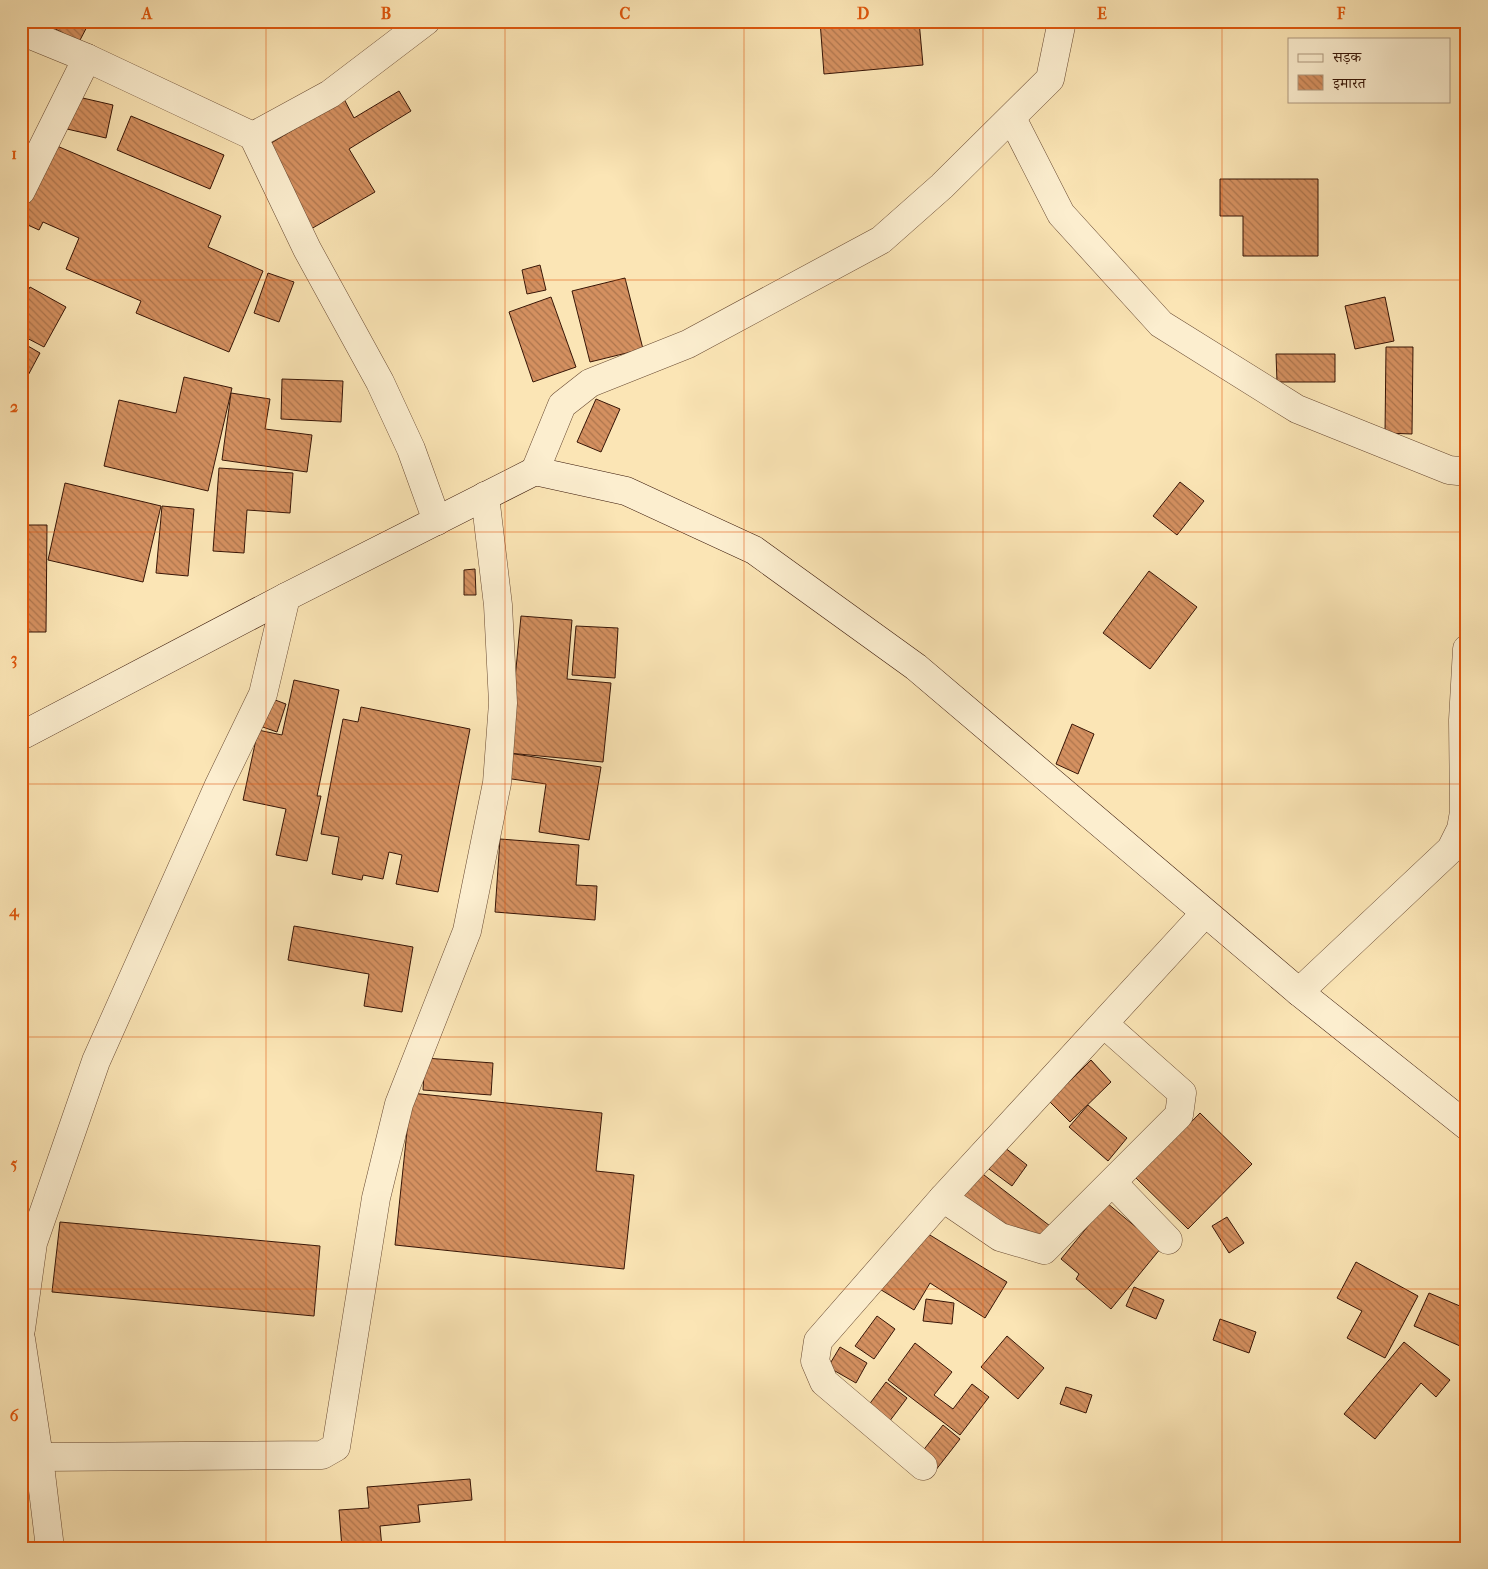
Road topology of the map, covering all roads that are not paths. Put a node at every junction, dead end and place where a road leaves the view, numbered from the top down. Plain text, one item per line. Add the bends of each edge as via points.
1 (426, 21) edge
2 (1062, 21) edge
3 (21, 31) edge
4 (87, 58) junction
5 (1012, 118) junction
6 (253, 136) junction
7 (21, 191) edge
8 (535, 471) junction
9 (1467, 472) edge
10 (485, 496) junction
11 (437, 521) junction
12 (286, 597) junction
13 (1467, 650) edge
14 (21, 736) edge
15 (1206, 912) junction
16 (1299, 992) junction
17 (1104, 1024) junction
18 (1467, 1126) edge
19 (1113, 1183) junction
20 (944, 1198) junction
21 (1168, 1240) dead end
22 (21, 1329) edge
23 (21, 1339) edge
24 (39, 1457) junction
25 (923, 1466) dead end
26 (50, 1548) edge

1 - 6 street via 330,94
2 - 5 street via 1050,79
3 - 4 street
4 - 6 street
4 - 7 street
5 - 8 street via 881,240 688,344 590,383 562,405
5 - 9 street via 1061,214 1162,324 1297,409 1449,470
6 - 11 street via 307,249 380,382 411,449
8 - 10 street
8 - 15 street via 626,491 754,550 916,667
10 - 11 street
10 - 24 street via 498,605 502,693 497,783 467,931 399,1104 381,1179 336,1447 322,1455
11 - 12 street
12 - 14 street
12 - 22 street via 263,694 96,1062 33,1243
13 - 16 street via 1462,829 1451,849
15 - 16 street
15 - 17 street
16 - 18 street
17 - 19 street via 1182,1093 1179,1116
17 - 20 street
19 - 20 street via 1044,1250 1000,1237
19 - 21 street
20 - 25 street via 818,1341 815,1361 824,1382
23 - 24 street
24 - 26 street

